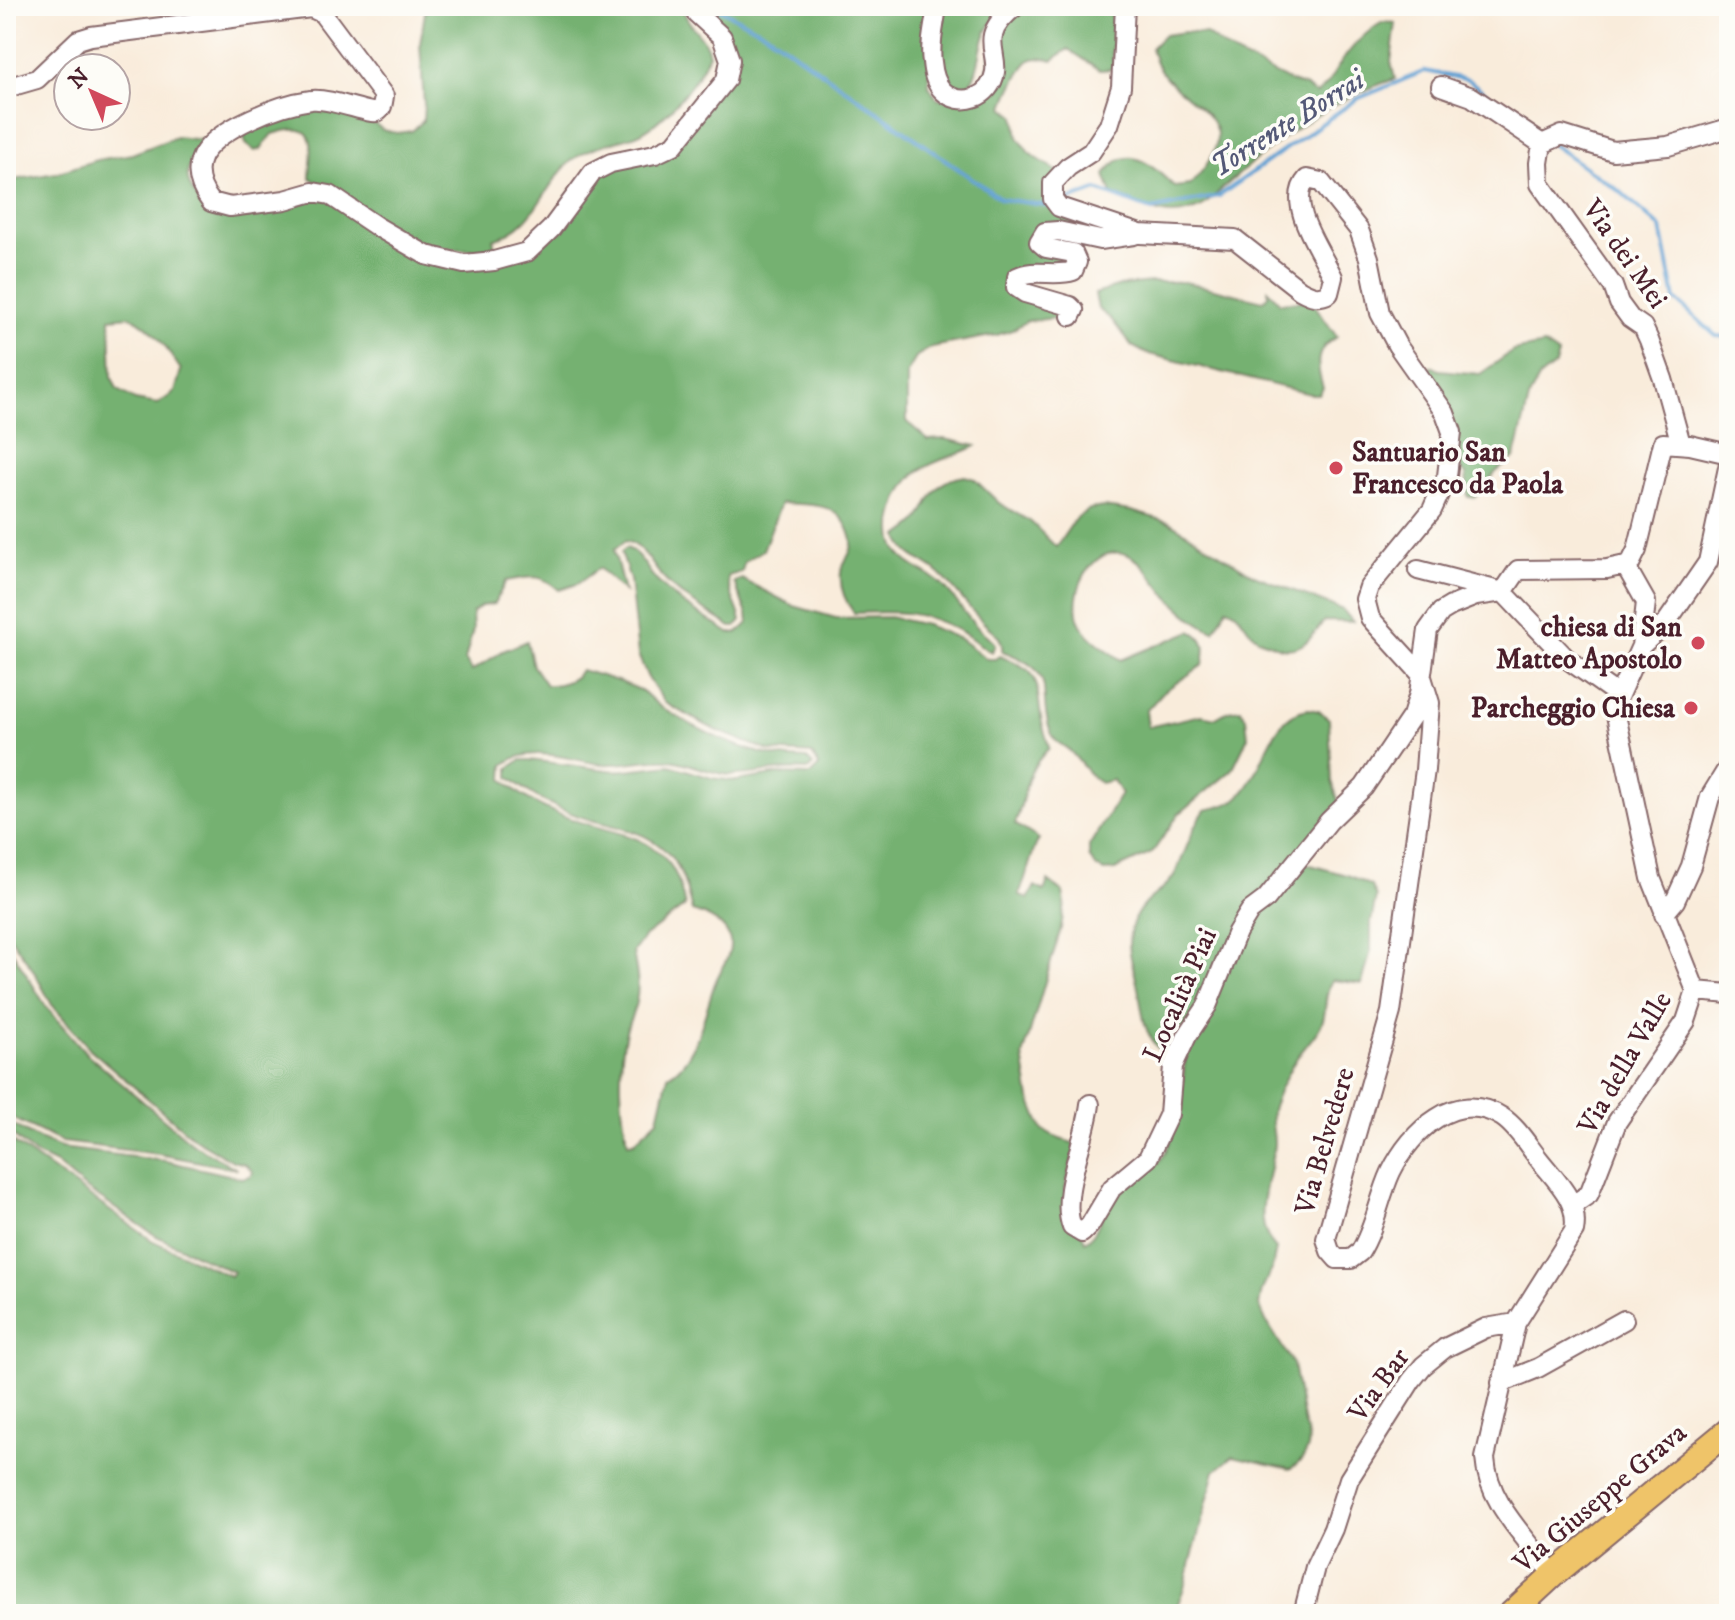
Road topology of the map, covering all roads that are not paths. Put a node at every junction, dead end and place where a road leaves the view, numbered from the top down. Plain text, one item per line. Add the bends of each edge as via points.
1 (693, 6) edge
2 (937, 6) edge
3 (1016, 6) edge
4 (1125, 6) edge
5 (1441, 86) dead end
6 (6, 88) edge
7 (1729, 128) edge
8 (1546, 143) junction
9 (1140, 234) junction
10 (1071, 316) dead end
11 (1681, 444) junction
12 (1729, 454) edge
13 (1729, 463) edge
14 (1625, 565) junction
15 (1418, 570) dead end
16 (1503, 592) junction
17 (1641, 646) junction
18 (1421, 674) junction
19 (1618, 695) junction
20 (1729, 766) edge
21 (1664, 914) junction
22 (1696, 991) junction
23 (1729, 994) edge
24 (1090, 1104) dead end
25 (1573, 1205) junction
26 (1624, 1320) dead end
27 (1516, 1323) junction
28 (1501, 1383) junction
29 (1729, 1430) edge
30 (1553, 1575) junction
31 (1303, 1614) edge
32 (1511, 1614) edge

1 - 6 street via 722,37 730,60 726,80 674,145 593,172 527,252 494,261 464,264 426,255 330,195 313,192 230,207 211,202 202,190 202,156 242,123 313,99 370,113 383,105 384,96 322,13 311,8 91,36 78,40 37,79
2 - 3 street via 931,59 936,83 960,101 975,99 987,88 995,72 992,36
4 - 9 street via 1121,87 1109,125 1091,152 1053,183 1056,203
5 - 8 street via 1472,97
7 - 8 street via 1646,149 1613,151 1562,135
8 - 11 street, Via dei Mei via 1539,163 1540,184 1613,286 1619,303 1643,327
9 - 10 street via 1100,240 1045,232 1039,242 1073,253 1073,271 1025,273 1017,277 1016,287 1070,306
9 - 18 street via 1235,239 1300,290 1321,297 1329,293 1333,277 1303,218 1300,187 1307,179 1321,182 1359,230 1380,313 1452,432 1447,476 1432,510 1369,587 1365,599 1370,618
11 - 12 street
11 - 14 street via 1663,443 1634,560
13 - 17 street via 1708,562 1666,623
14 - 16 street via 1518,570
14 - 17 street via 1646,602
15 - 16 street
16 - 18 street via 1476,596 1441,612 1428,630
16 - 19 street via 1567,659
17 - 19 street
18 - 24 street, Località Piai via 1412,716 1364,787 1250,911 1237,932 1207,1006 1173,1066 1169,1114 1148,1158 1112,1188 1082,1233 1072,1227 1067,1213
18 - 25 street, Via Belvedere via 1430,703 1425,770 1391,1012 1326,1239 1337,1259 1351,1259 1360,1252 1404,1151 1429,1123 1463,1107 1481,1106 1504,1118
19 - 21 street, Via della Valle via 1614,706 1619,739
20 - 21 street via 1710,797 1691,866
21 - 22 street, Via della Valle
22 - 23 street
22 - 25 street, Via della Valle via 1686,1021 1617,1122 1589,1194
25 - 27 street, Via della Valle via 1574,1231
26 - 28 street
27 - 28 street, Via della Valle
27 - 31 street, Via Bar via 1486,1328 1445,1348 1399,1397 1349,1479
28 - 30 street, Via della Valle via 1486,1474 1498,1503
29 - 30 main road, Via Giuseppe Grava
30 - 32 main road, Via Giuseppe Grava

